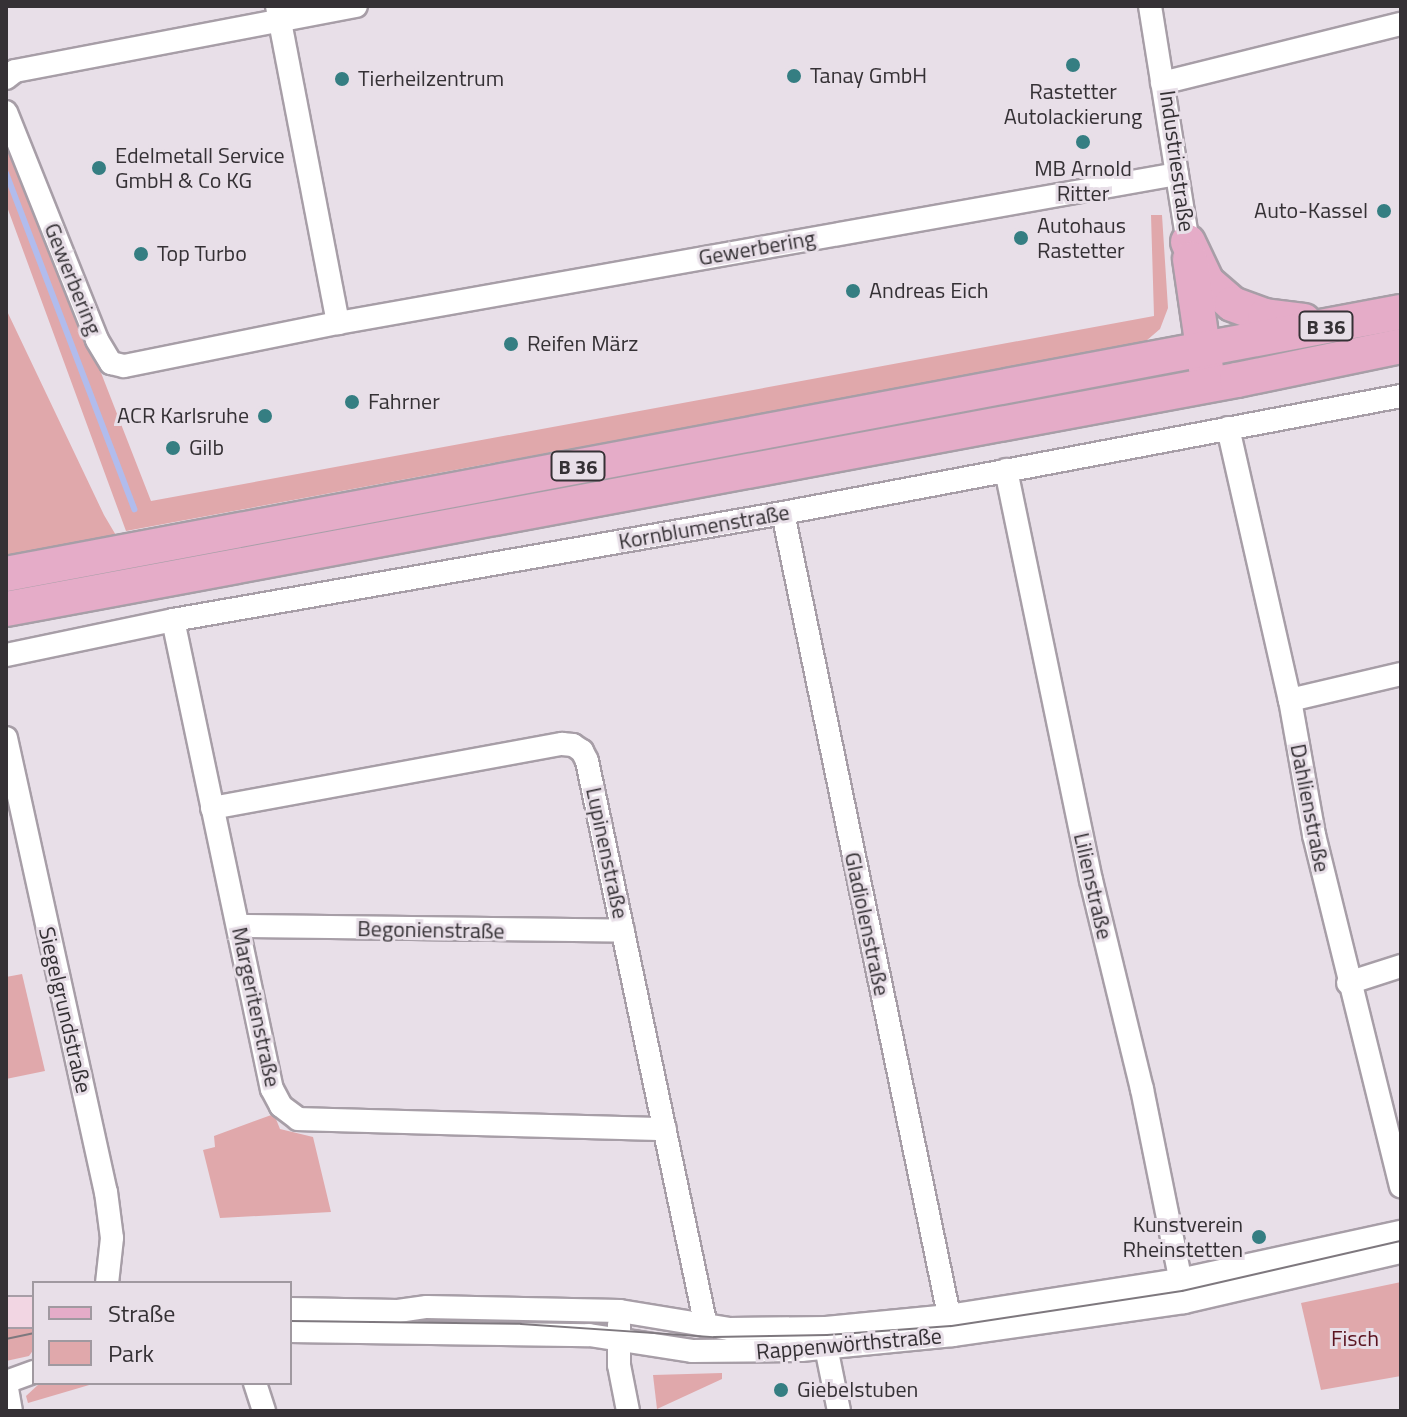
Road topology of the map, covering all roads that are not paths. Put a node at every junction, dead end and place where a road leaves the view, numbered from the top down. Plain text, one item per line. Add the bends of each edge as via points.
1 (356, 6) edge
2 (1150, 6) edge
3 (279, 13) edge
4 (1401, 24) edge
5 (6, 78) edge
6 (1162, 83) junction
7 (6, 112) edge
8 (1177, 174) junction
9 (1188, 242) junction
10 (1401, 312) edge
11 (338, 323) junction
12 (1337, 324) junction
13 (1401, 346) edge
14 (1202, 348) junction
15 (1150, 358) junction
16 (1208, 385) junction
17 (1401, 396) edge
18 (1228, 428) junction
19 (1006, 470) junction
20 (783, 513) junction
21 (6, 574) edge
22 (6, 609) edge
23 (173, 620) junction
24 (6, 655) edge
25 (1401, 674) edge
26 (1290, 700) junction
27 (6, 738) edge
28 (12, 796) edge
29 (212, 808) junction
30 (239, 926) junction
31 (623, 931) junction
32 (1401, 966) edge
33 (1348, 983) junction
34 (665, 1129) junction
35 (1401, 1186) edge
36 (1401, 1232) edge
37 (1401, 1252) edge
38 (107, 1281) edge
39 (1182, 1291) junction
40 (292, 1309) edge
41 (620, 1311) junction
42 (6, 1312) edge
43 (32, 1312) edge
44 (706, 1326) junction
45 (951, 1326) junction
46 (292, 1331) edge
47 (619, 1339) junction
48 (826, 1347) junction
49 (32, 1373) edge
50 (6, 1383) edge
51 (256, 1385) edge
52 (11, 1411) edge
53 (264, 1411) edge
54 (628, 1411) edge
55 (839, 1411) edge

1 - 3 street
2 - 6 street
3 - 5 street via 15,71
3 - 11 street
4 - 6 street, Industriestraße
6 - 8 street, Industriestraße
7 - 11 street, Gewerbering via 97,340 111,363 124,366
8 - 9 street, Industriestraße
8 - 11 street, Gewerbering
9 - 12 main road via 1207,282 1232,304 1265,316
9 - 14 main road, Industriestraße
9 - 15 main road via 1175,328
10 - 12 main road, B 36
12 - 14 main road, B 36
13 - 16 main road, B 36
14 - 15 main road, B 36
14 - 16 main road, Industriestraße
15 - 21 main road, B 36
16 - 22 main road, B 36
17 - 18 street, Kornblumenstraße
18 - 19 street, Kornblumenstraße
18 - 26 street, Dahlienstraße
19 - 20 street, Kornblumenstraße
19 - 39 street, Lilienstraße
20 - 23 street, Kornblumenstraße
20 - 45 street, Gladiolenstraße
23 - 24 street, Kornblumenstraße
23 - 29 street, Margeritenstraße
25 - 26 street
26 - 33 street, Dahlienstraße
27 - 28 street, Siegelgrundstraße
28 - 38 street, Siegelgrundstraße via 106,1192 112,1238
29 - 30 street, Margeritenstraße
29 - 31 street, Lupinenstraße via 573,745 587,761
30 - 31 street, Begonienstraße
30 - 34 street, Margeritenstraße via 272,1089 281,1106 298,1119
31 - 34 street, Lupinenstraße
32 - 33 street
33 - 35 street, Dahlienstraße
34 - 44 street, Lupinenstraße
36 - 39 street, Rappenwörthstraße
37 - 39 street, Rappenwörthstraße
39 - 45 street, Rappenwörthstraße
40 - 41 street, Rappenwörthstraße
41 - 44 street, Rappenwörthstraße
41 - 47 street
42 - 43 street
44 - 45 street, Rappenwörthstraße
45 - 48 street, Rappenwörthstraße
46 - 47 street, Rappenwörthstraße
47 - 48 street, Rappenwörthstraße via 724,1353
47 - 54 street
48 - 55 street
49 - 50 street
50 - 52 street
51 - 53 street

